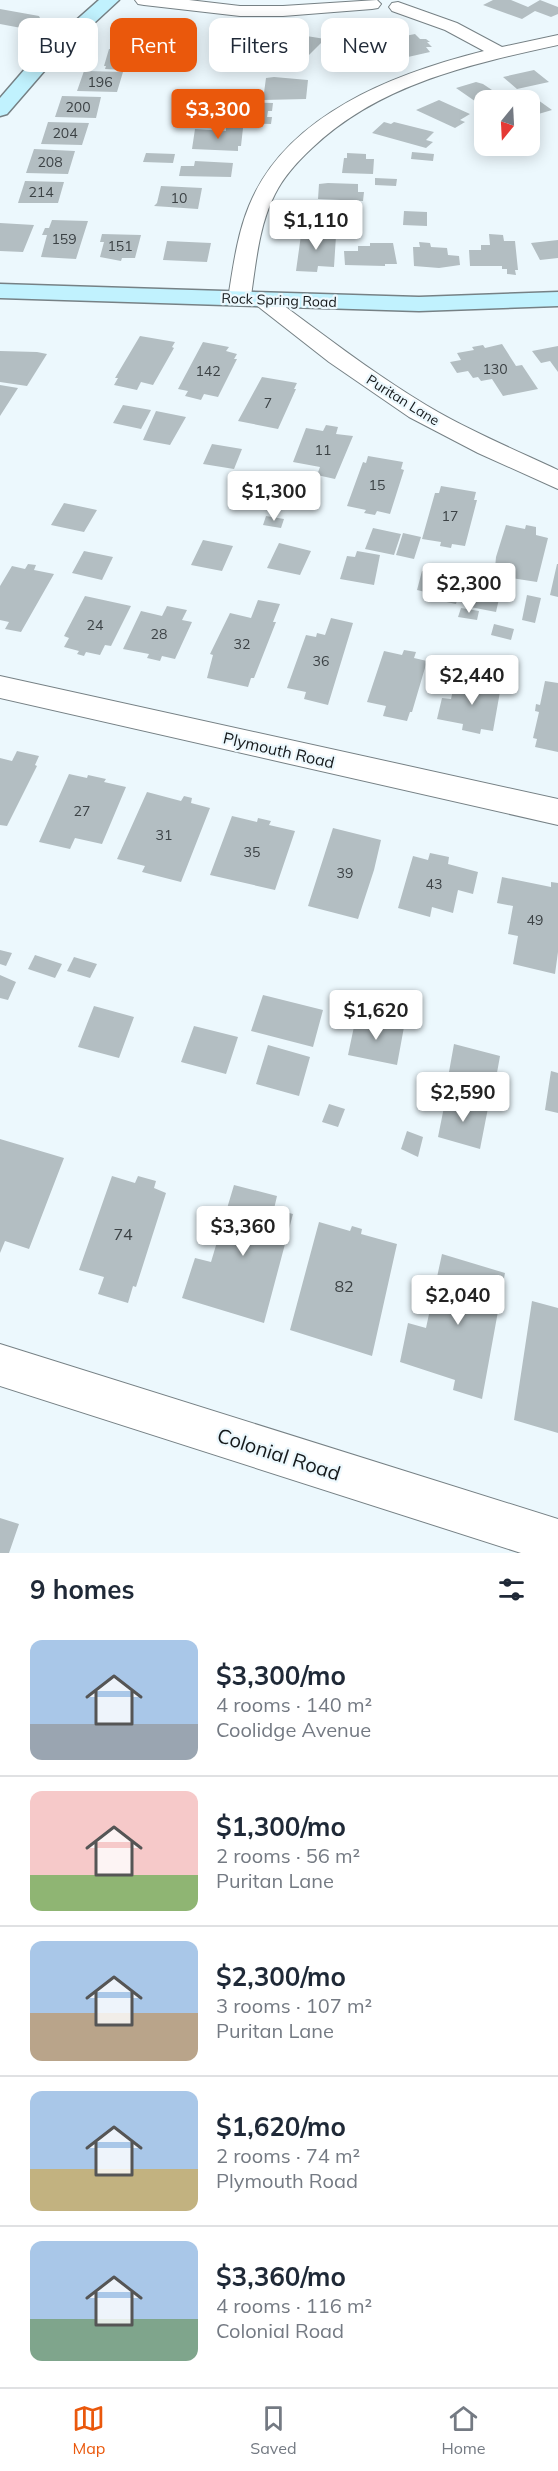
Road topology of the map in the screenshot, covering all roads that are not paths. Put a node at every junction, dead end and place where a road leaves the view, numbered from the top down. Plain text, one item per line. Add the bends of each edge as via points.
1 (110, 0) edge
2 (144, 0) edge
3 (372, 4) dead end
4 (398, 8) dead end
5 (558, 40) edge
6 (498, 53) junction
7 (0, 110) edge
8 (0, 291) edge
9 (250, 299) junction
10 (558, 299) edge
11 (558, 480) edge
12 (0, 687) edge
13 (558, 812) edge
14 (0, 1365) edge
15 (558, 1542) edge

1 - 7 street via 39,64
2 - 3 street via 240,11
4 - 6 street via 472,36
5 - 6 street
6 - 9 street via 440,67 392,86 339,114 308,140 288,160 264,195 254,224
8 - 9 street, Rock Spring Road
9 - 10 street, Rock Spring Road via 419,304
9 - 11 street, Puritan Lane via 419,412
12 - 13 street, Plymouth Road
14 - 15 street, Colonial Road

